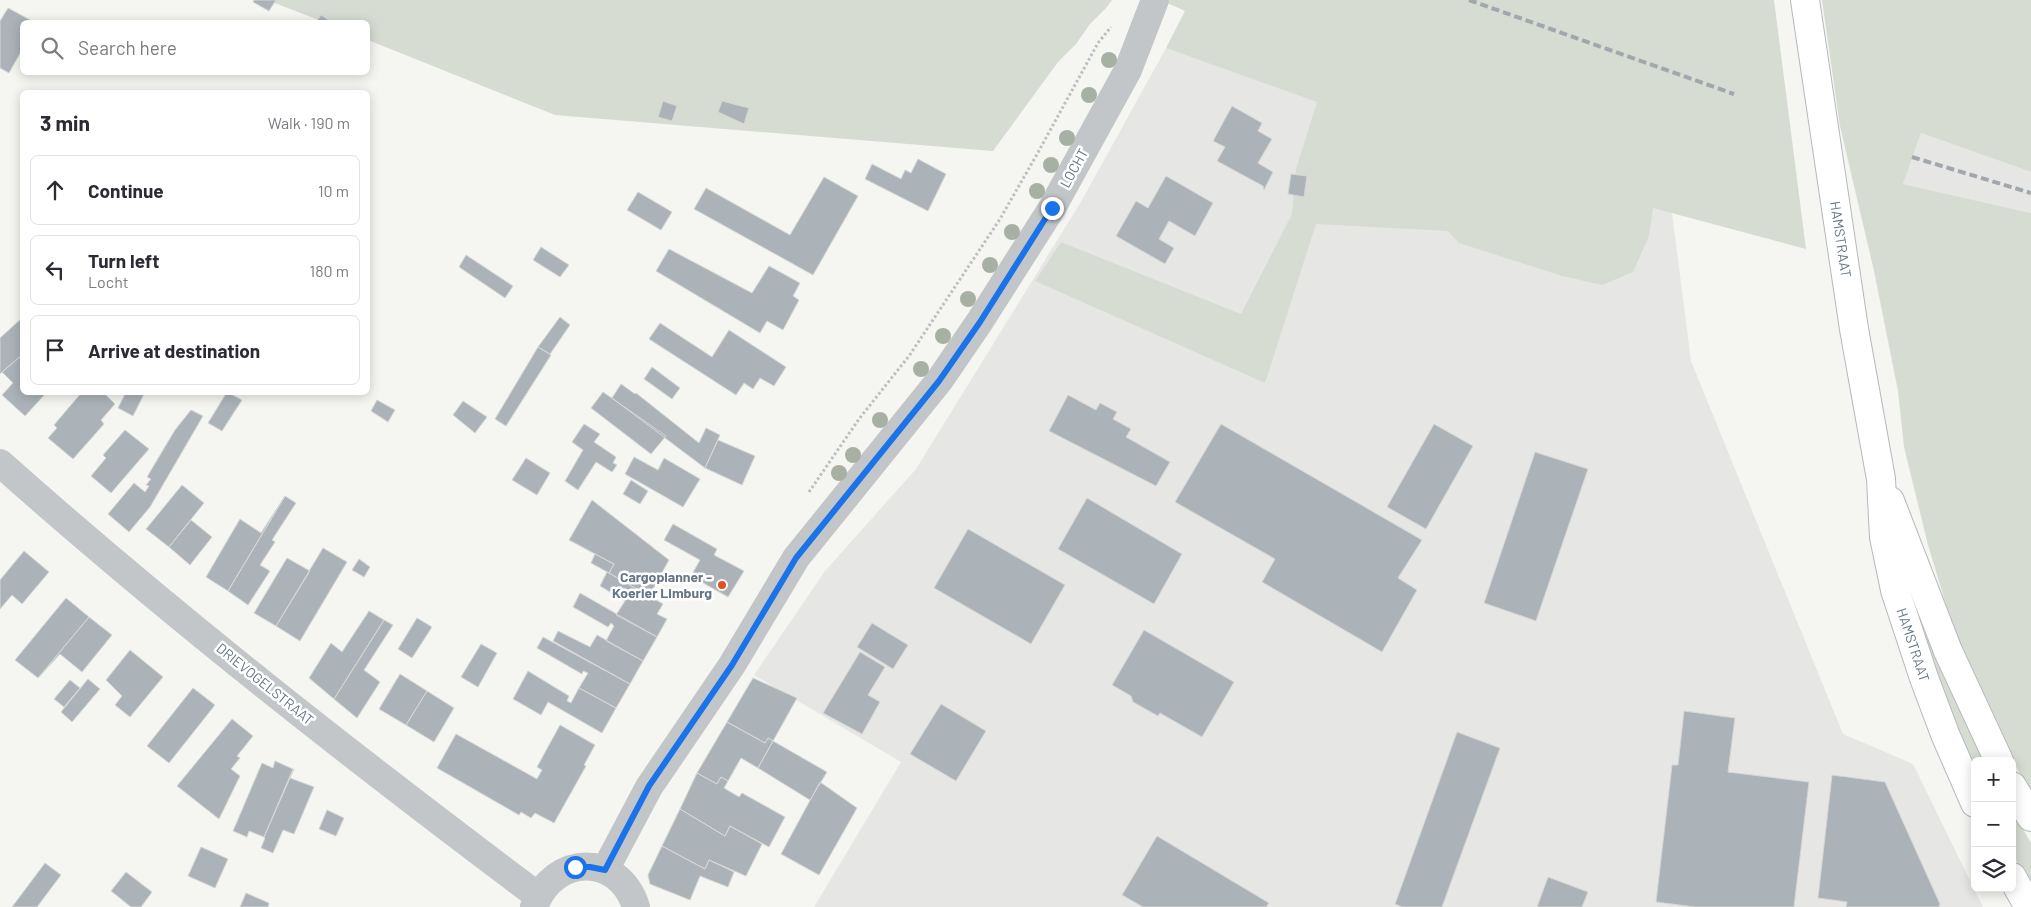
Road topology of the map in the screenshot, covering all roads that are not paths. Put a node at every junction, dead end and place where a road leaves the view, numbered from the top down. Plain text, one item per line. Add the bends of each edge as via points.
1 (1155, 0) edge
2 (1805, 0) edge
3 (0, 463) edge
4 (1881, 479) junction
5 (1997, 757) edge
6 (2016, 793) edge
7 (1975, 802) edge
8 (2031, 817) edge
9 (605, 870) junction
10 (2016, 884) edge
11 (536, 902) edge
12 (636, 907) edge
13 (2029, 907) edge

1 - 9 street, LOCHT via 1128,70 1052,208 980,322 939,381 796,558 732,665 649,786
2 - 4 main road, HAMSTRAAT via 1854,329
3 - 11 street, DRIEVOGELSTRAAT via 134,579
4 - 5 main road, HAMSTRAAT via 1948,651
4 - 7 main road, HAMSTRAAT via 1884,537 1895,590 1936,710
6 - 8 main road
9 - 11 street via 575,867 563,871 544,886
9 - 12 street via 629,890
10 - 13 main road

